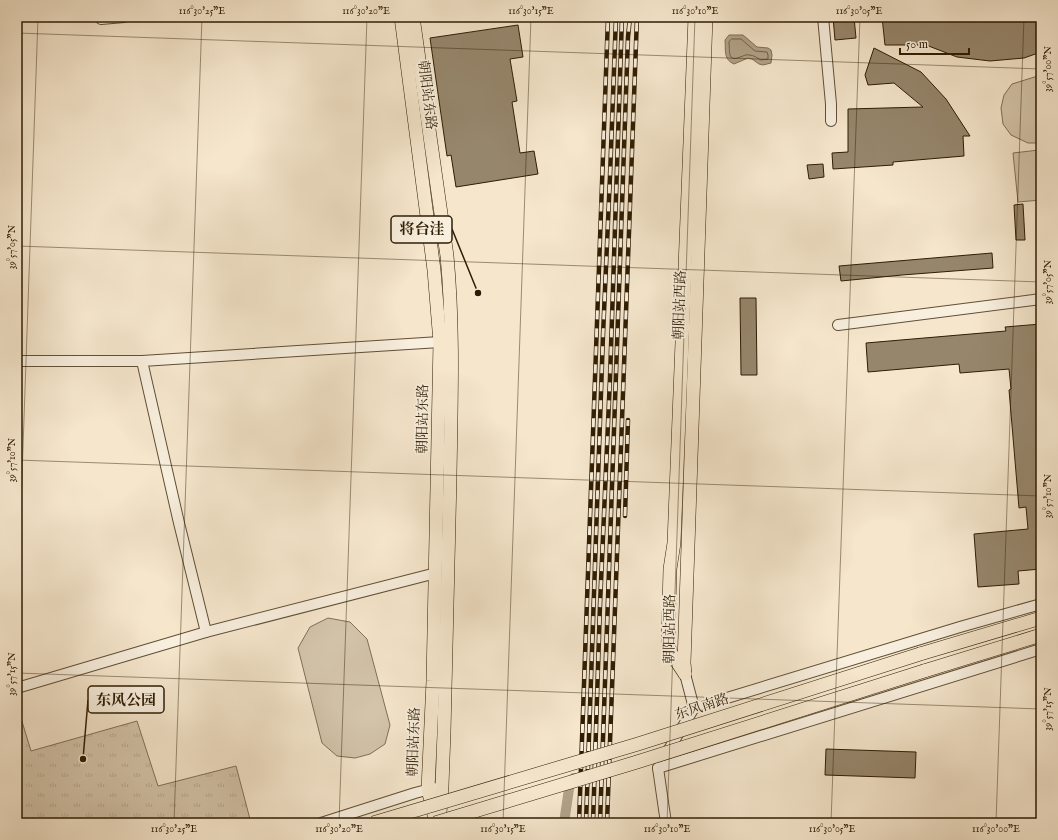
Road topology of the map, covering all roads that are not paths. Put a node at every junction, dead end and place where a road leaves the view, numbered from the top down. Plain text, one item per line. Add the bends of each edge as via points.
1 (124, 17) edge
2 (401, 17) edge
3 (413, 17) edge
4 (695, 17) edge
5 (706, 17) edge
6 (823, 17) edge
7 (101, 19) dead end
8 (831, 121) dead end
9 (1041, 299) edge
10 (838, 324) dead end
11 (440, 342) junction
12 (17, 361) edge
13 (142, 361) junction
14 (436, 573) junction
15 (1041, 604) edge
16 (1041, 618) edge
17 (206, 632) junction
18 (1041, 635) edge
19 (1041, 649) edge
20 (685, 674) junction
21 (17, 688) edge
22 (694, 708) junction
23 (658, 768) junction
24 (442, 786) junction
25 (428, 789) junction
26 (321, 823) edge
27 (373, 823) edge
28 (436, 823) edge
29 (666, 823) edge

1 - 7 street
2 - 11 main road, 朝阳站东路 via 434,270
3 - 24 main road, 朝阳站东路 via 447,256 452,341
4 - 20 main road, 朝阳站西路 via 668,645 670,653
5 - 20 main road, 朝阳站西路
6 - 8 street
9 - 10 street
11 - 13 street
11 - 14 main road, 朝阳站东路
12 - 13 street
13 - 17 street
14 - 17 street
14 - 25 main road, 朝阳站东路
15 - 22 street
16 - 27 main road, 东风南路, bridge via 638,744
17 - 21 street
18 - 28 main road, bridge
19 - 23 street
20 - 22 street
22 - 23 street
23 - 29 street
24 - 25 street
24 - 28 main road, 朝阳站东路
25 - 26 street
25 - 28 main road, 朝阳站东路

